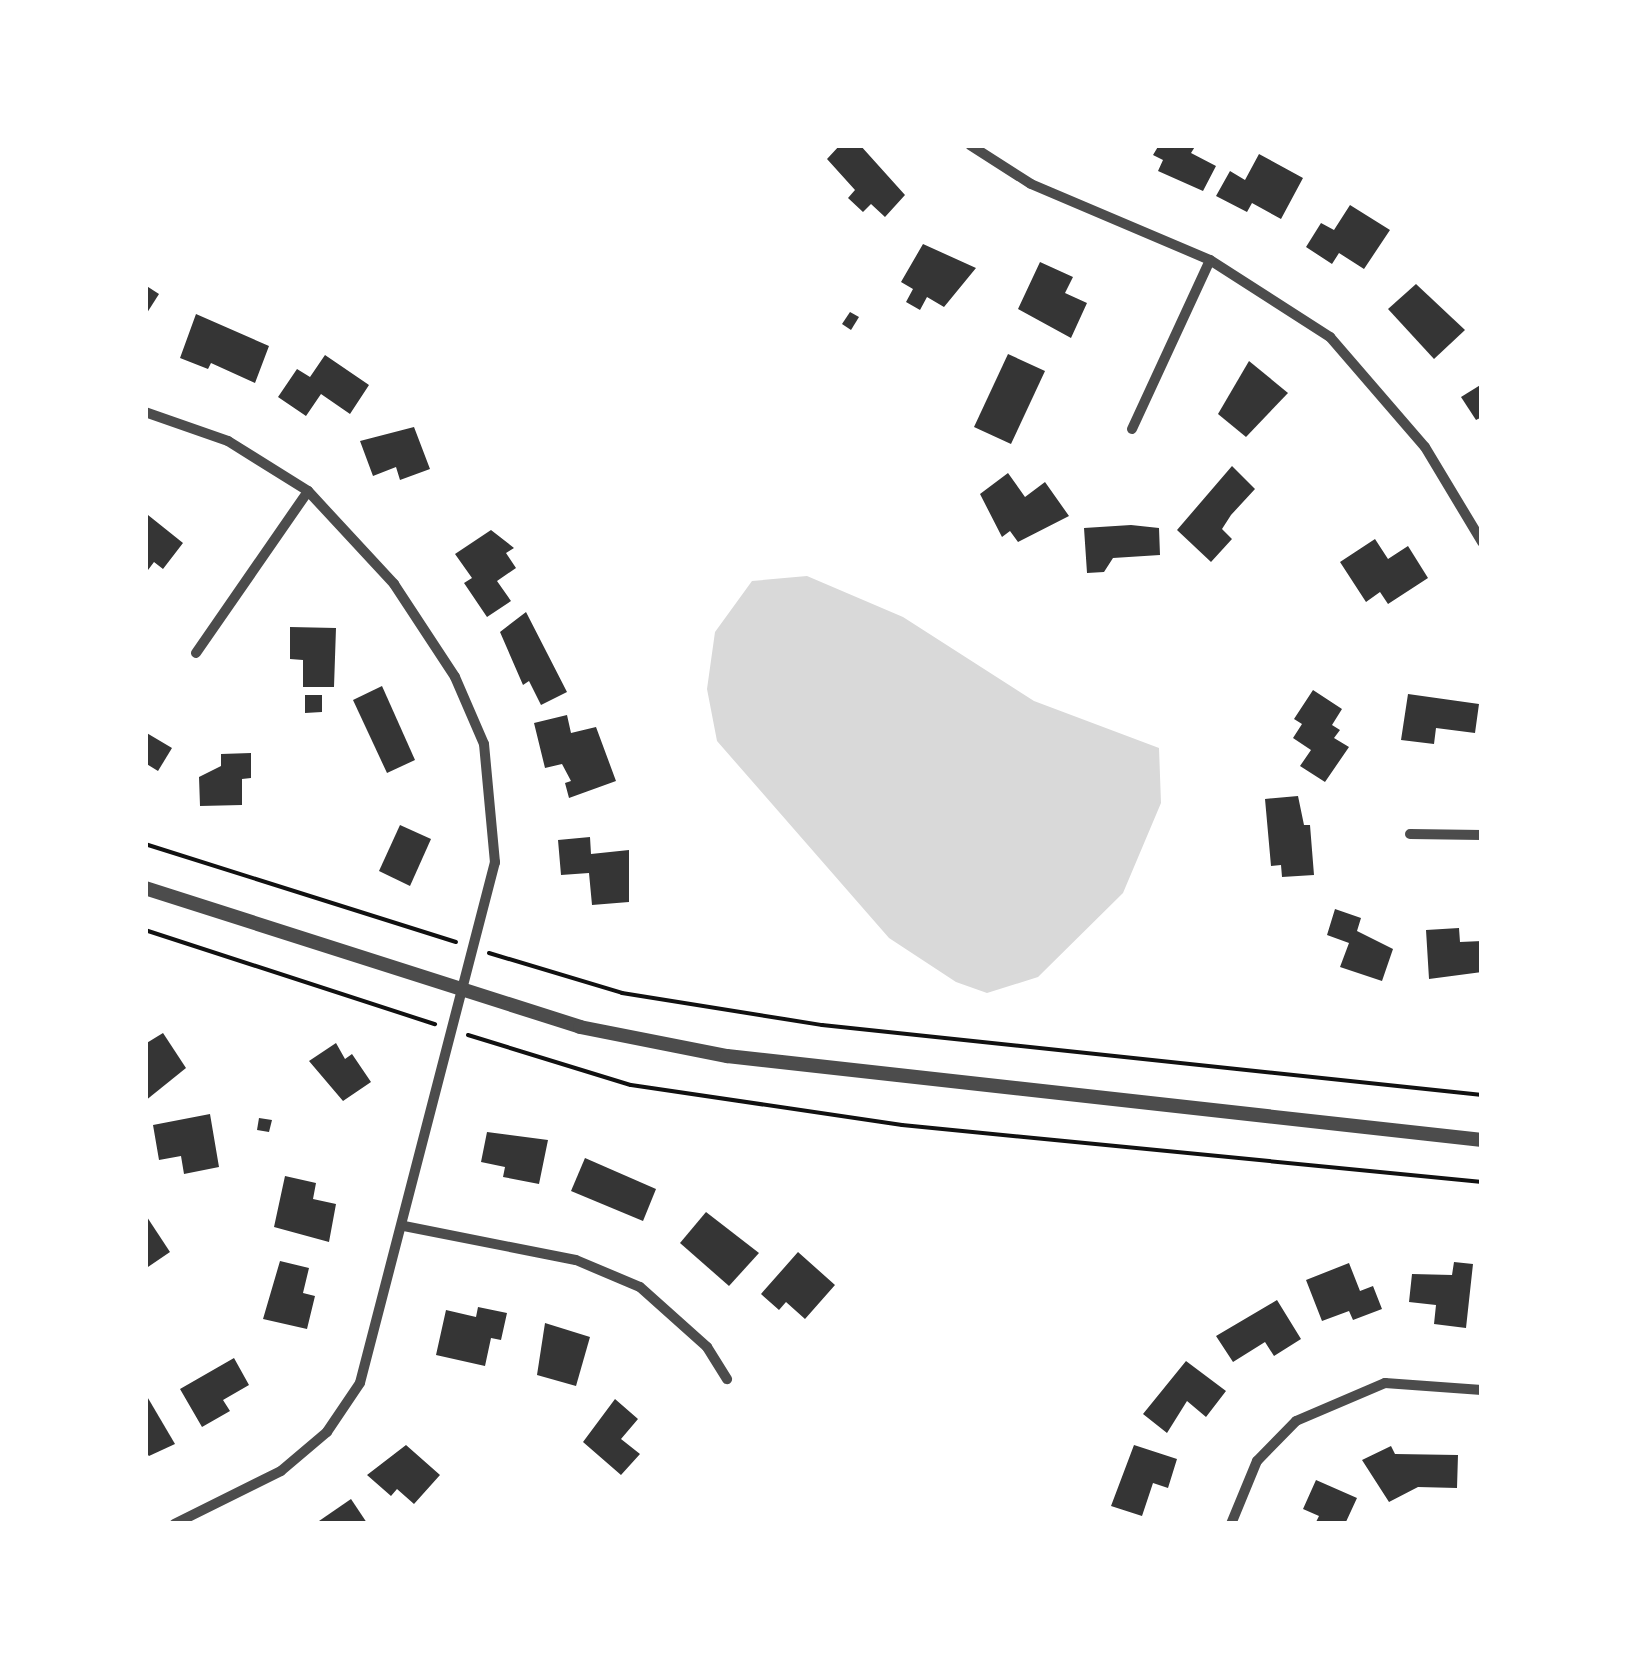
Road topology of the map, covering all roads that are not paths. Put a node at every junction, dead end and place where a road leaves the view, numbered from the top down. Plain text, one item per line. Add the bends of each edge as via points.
1 (970, 145) edge
2 (1210, 260) junction
3 (145, 412) edge
4 (1132, 429) dead end
5 (308, 491) junction
6 (1482, 542) edge
7 (196, 652) dead end
8 (1410, 834) dead end
9 (1482, 835) edge
10 (145, 888) edge
11 (461, 990) junction
12 (1482, 1140) edge
13 (404, 1226) junction
14 (727, 1379) dead end
15 (1482, 1390) edge
16 (174, 1524) edge
17 (1232, 1524) edge

1 - 2 street via 1031,184
2 - 4 street
2 - 6 street via 1330,338 1425,447
3 - 5 street via 228,442
5 - 7 street
5 - 11 street via 394,584 455,677 484,744 495,862
8 - 9 street
10 - 11 street
11 - 12 street via 580,1027 727,1056
11 - 13 street
13 - 14 street via 576,1260 640,1287 707,1347
13 - 16 street via 360,1383 327,1432 281,1471
15 - 17 street via 1385,1383 1296,1420 1257,1461

